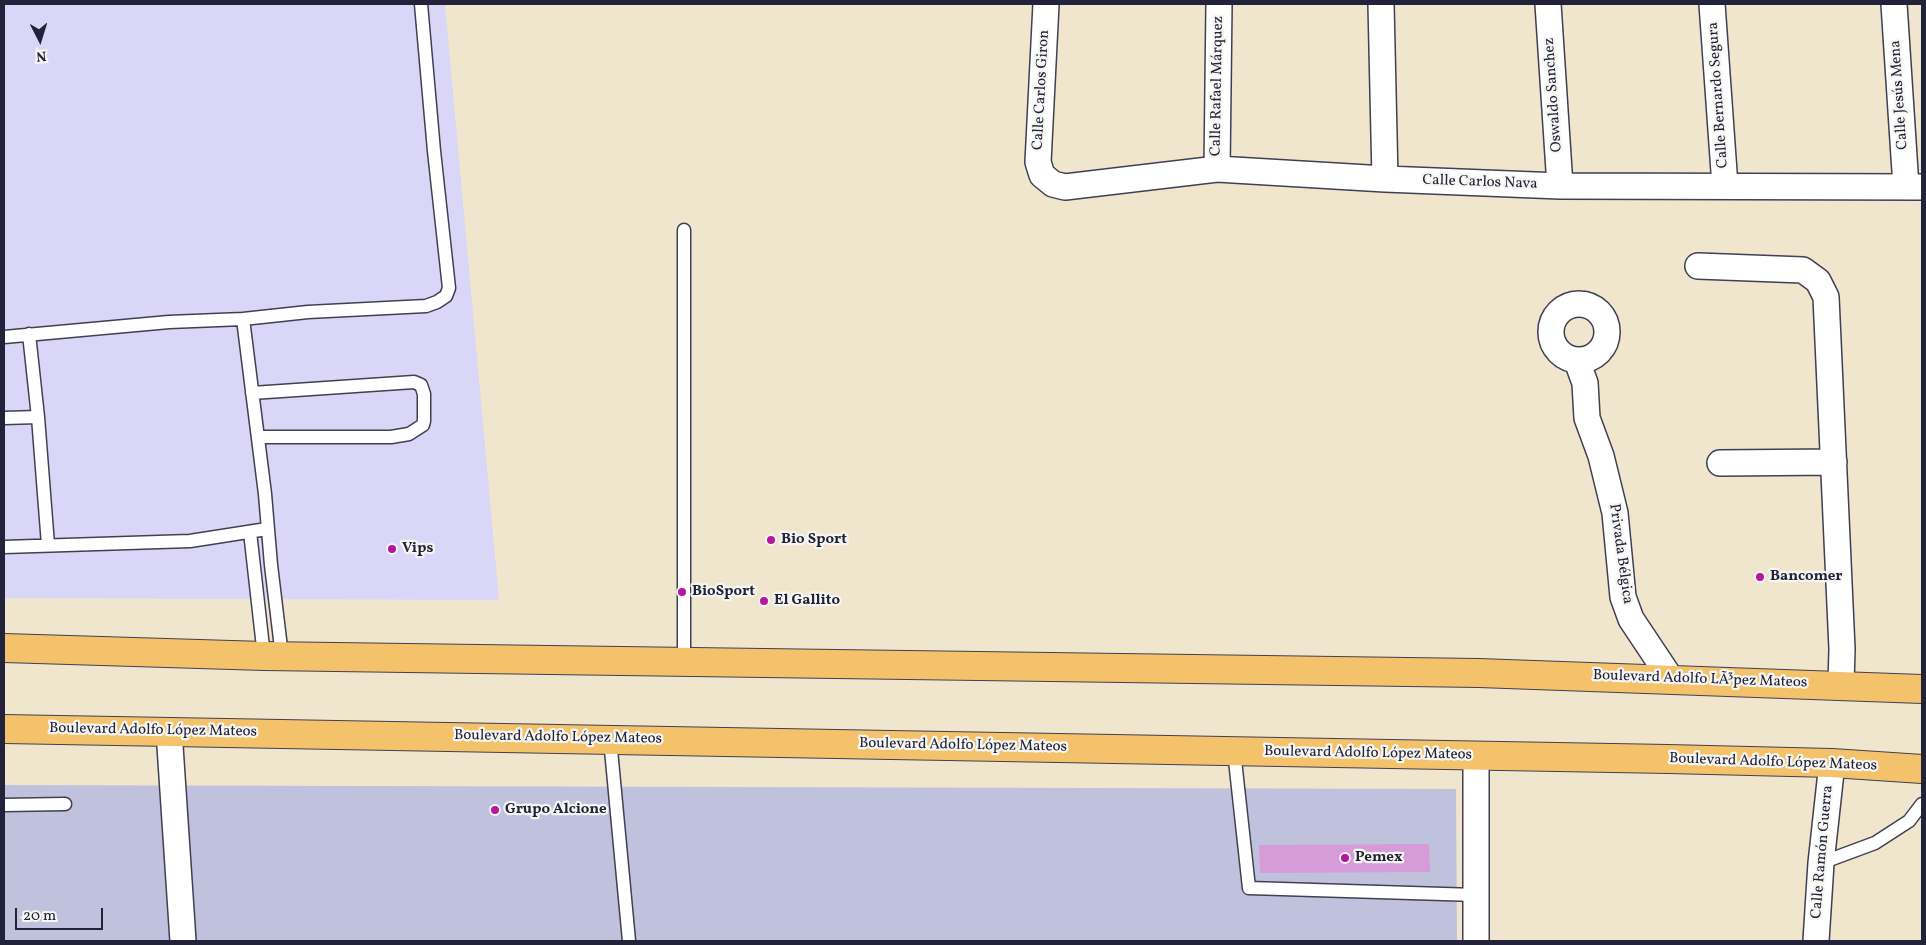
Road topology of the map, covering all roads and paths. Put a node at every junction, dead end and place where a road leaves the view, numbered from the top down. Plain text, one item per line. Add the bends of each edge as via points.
1 (422, 4) edge
2 (1046, 4) edge
3 (1219, 4) edge
4 (1381, 4) edge
5 (1548, 4) edge
6 (1712, 4) edge
7 (1894, 4) edge
8 (1217, 169) junction
9 (1042, 175) joint
10 (1385, 179) junction
11 (1560, 186) junction
12 (1725, 186) junction
13 (1914, 187) edge
14 (684, 230) dead end
15 (1698, 266) dead end
16 (243, 319) junction
17 (29, 334) junction
18 (4, 337) edge
19 (1577, 360) dead end
20 (252, 393) junction
21 (38, 417) junction
22 (4, 418) edge
23 (258, 437) junction
24 (1834, 462) junction
25 (1720, 463) dead end
26 (267, 529) junction
27 (250, 532) junction
28 (48, 545) junction
29 (4, 547) edge
30 (4, 648) edge
31 (273, 656) junction
32 (684, 662) junction
33 (1671, 679) junction
34 (1841, 685) junction
35 (1922, 689) edge
36 (4, 729) edge
37 (169, 731) junction
38 (610, 740) junction
39 (1234, 751) junction
40 (1476, 756) junction
41 (1832, 763) junction
42 (1922, 769) edge
43 (4, 804) edge
44 (64, 804) dead end
45 (1922, 804) edge
46 (1820, 863) junction
47 (1476, 895) junction
48 (183, 941) edge
49 (629, 941) edge
50 (1476, 941) edge
51 (1816, 941) edge

1 - 16 lane via 448,288 446,296 426,306
2 - 9 street, Calle Carlos Giron via 1038,162
3 - 8 street, Calle Rafael Márquez
4 - 10 street
5 - 11 street, Oswaldo Sanchez
6 - 12 street, Calle Bernardo Segura
7 - 13 street, Calle Jesús Mena
8 - 9 street, Calle Carlos Nava via 1065,187 1053,184
8 - 10 street, Calle Carlos Nava
10 - 11 street, Calle Carlos Nava
11 - 12 street, Calle Carlos Nava
12 - 13 street, Calle Carlos Nava
14 - 32 lane
15 - 24 street via 1803,270 1818,280 1826,297
16 - 17 lane
16 - 20 lane
17 - 18 lane
17 - 21 lane
19 - 33 street, Privada Bélgica via 1585,383 1587,418 1601,456 1615,513 1623,597 1631,619
20 - 23 lane
20 - 23 lane via 414,382 421,385 424,394 423,425 409,434 391,437
21 - 22 lane
21 - 28 lane
23 - 26 lane
24 - 25 street
24 - 34 street
26 - 27 lane
26 - 31 lane
27 - 28 lane via 190,541
27 - 31 lane
28 - 29 lane
30 - 31 main road
31 - 32 main road
32 - 33 main road, Boulevard Adolfo LÃ³pez Mateos via 1479,673
33 - 34 main road, Boulevard Adolfo LÃ³pez Mateos
34 - 35 main road, Boulevard Adolfo LÃ³pez Mateos
36 - 37 main road, Boulevard Adolfo López Mateos
37 - 38 main road, Boulevard Adolfo López Mateos
37 - 48 street
38 - 39 main road, Boulevard Adolfo López Mateos
38 - 49 lane
39 - 40 main road, Boulevard Adolfo López Mateos
39 - 47 lane via 1249,888
40 - 41 main road, Boulevard Adolfo López Mateos
40 - 47 street
41 - 42 main road, Boulevard Adolfo López Mateos
41 - 46 street, Calle Ramón Guerra
43 - 44 lane
45 - 46 lane via 1909,821 1875,843
46 - 51 street, Calle Ramón Guerra
47 - 50 street

